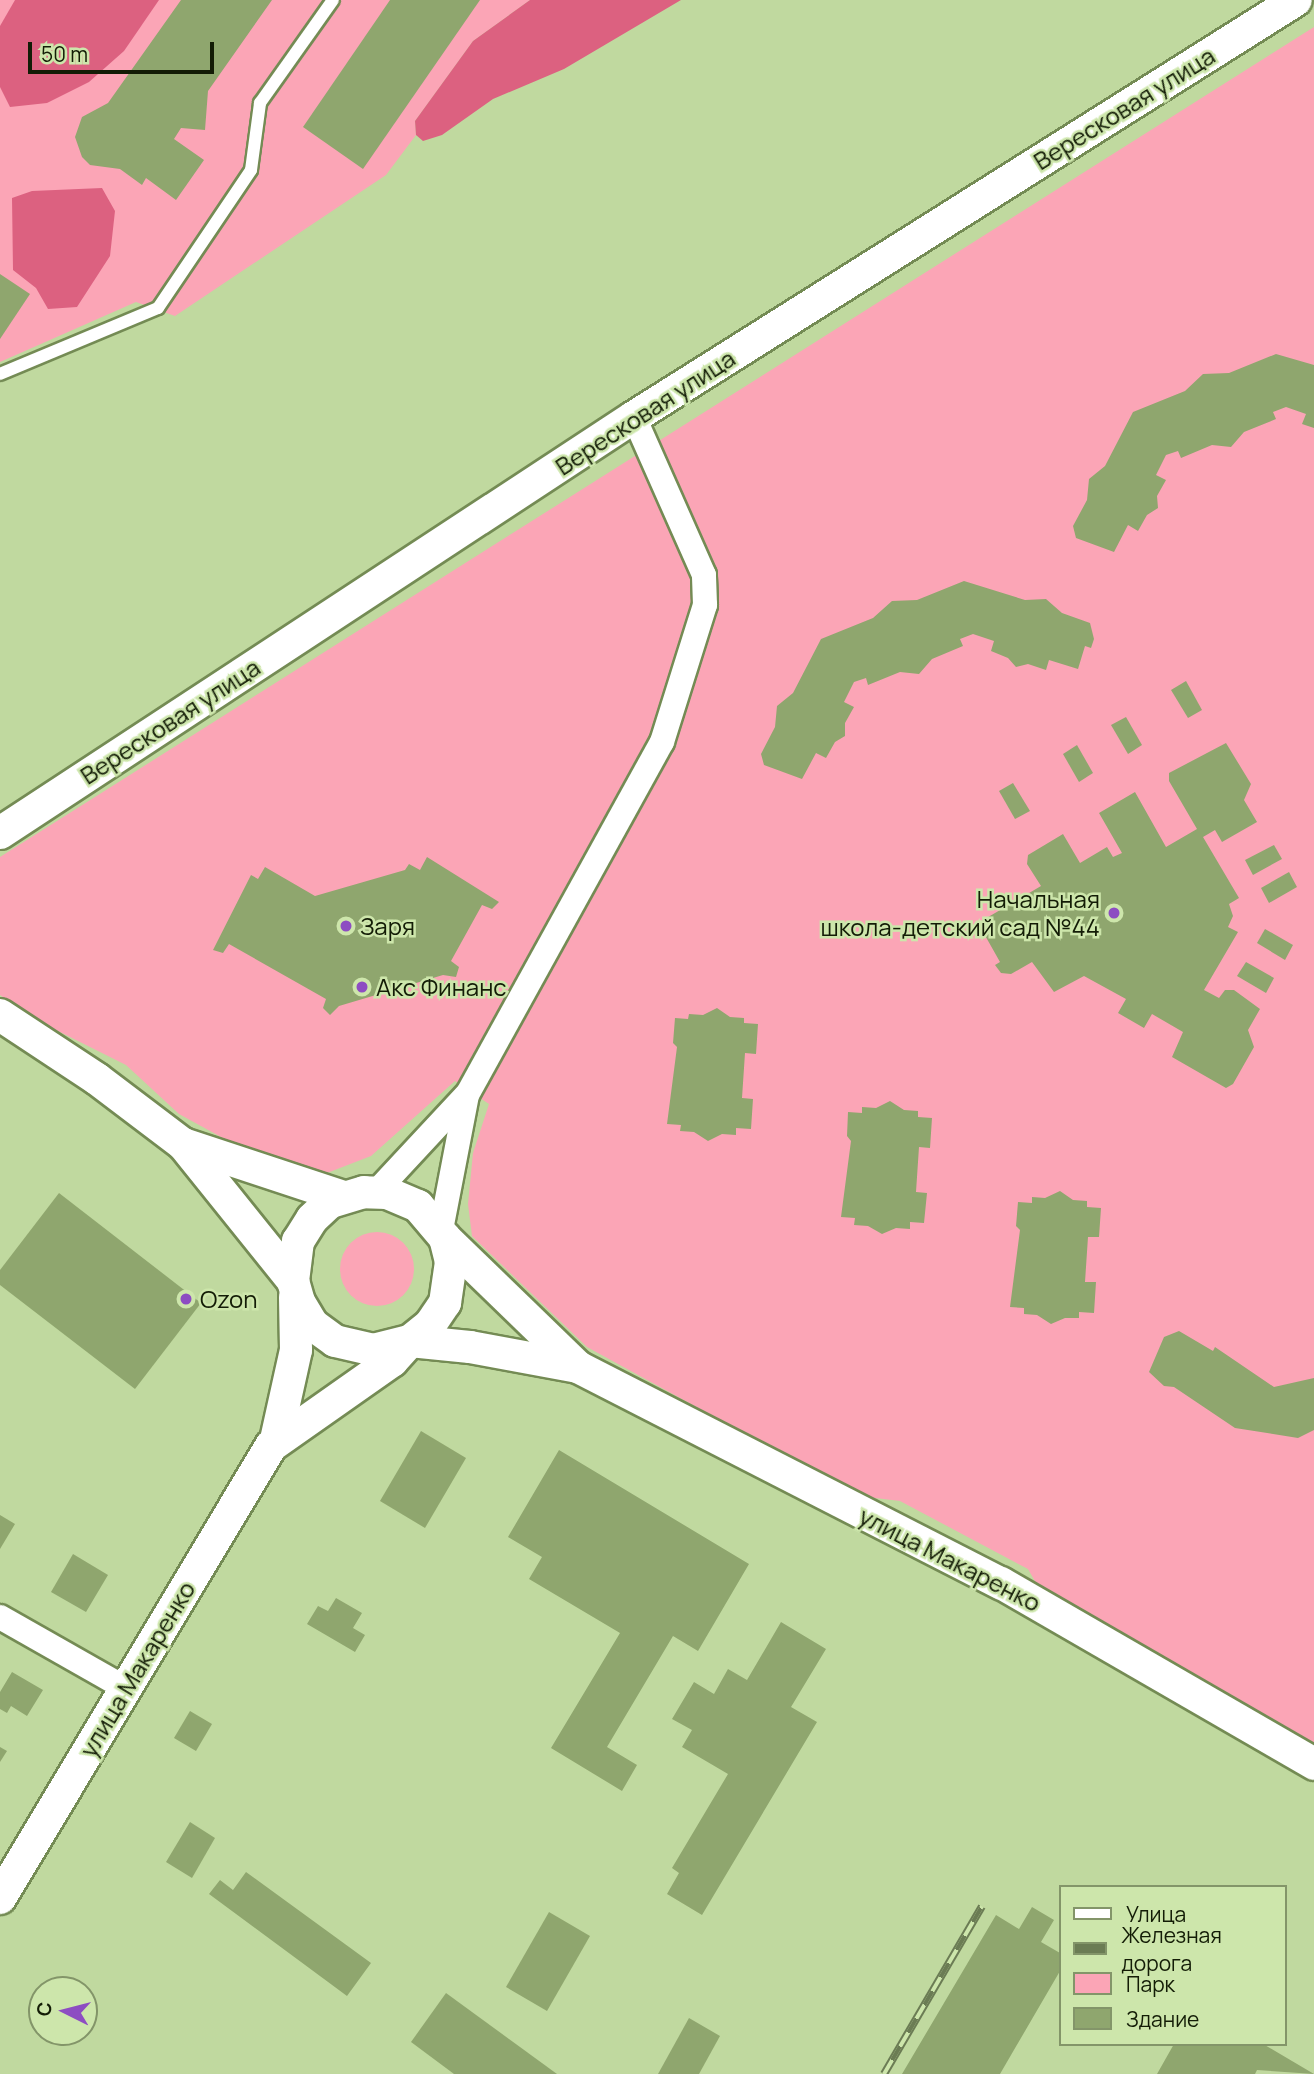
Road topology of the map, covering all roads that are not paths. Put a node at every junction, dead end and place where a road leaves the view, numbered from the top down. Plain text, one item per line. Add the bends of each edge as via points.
1 (333, 0) edge
2 (1296, 0) edge
3 (0, 374) edge
4 (635, 417) junction
5 (0, 833) edge
6 (0, 1015) edge
7 (467, 1095) junction
8 (183, 1144) junction
9 (376, 1192) junction
10 (343, 1197) junction
11 (443, 1234) junction
12 (294, 1285) junction
13 (410, 1341) junction
14 (578, 1367) junction
15 (276, 1440) junction
16 (0, 1617) edge
17 (125, 1688) junction
18 (1314, 1764) edge
19 (0, 1898) edge

1 - 3 lane via 260,103 251,170 158,308
2 - 4 street, Вересковая улица
4 - 5 street, Вересковая улица
4 - 7 street via 704,575 705,605 662,742
6 - 8 street via 97,1079
7 - 9 street
7 - 11 street
8 - 10 street
8 - 12 street
9 - 10 street
9 - 11 street via 418,1206
10 - 12 street via 322,1209 304,1230 295,1254
11 - 13 street via 451,1276 445,1303 430,1325
11 - 14 street, улица Макаренко
12 - 13 street via 313,1325 347,1347 387,1349
12 - 15 street, улица Макаренко via 296,1350
13 - 14 street, улица Макаренко
13 - 15 street, улица Макаренко via 391,1360
14 - 18 street, улица Макаренко via 1001,1583
15 - 17 street, улица Макаренко
16 - 17 street
17 - 19 street, улица Макаренко

